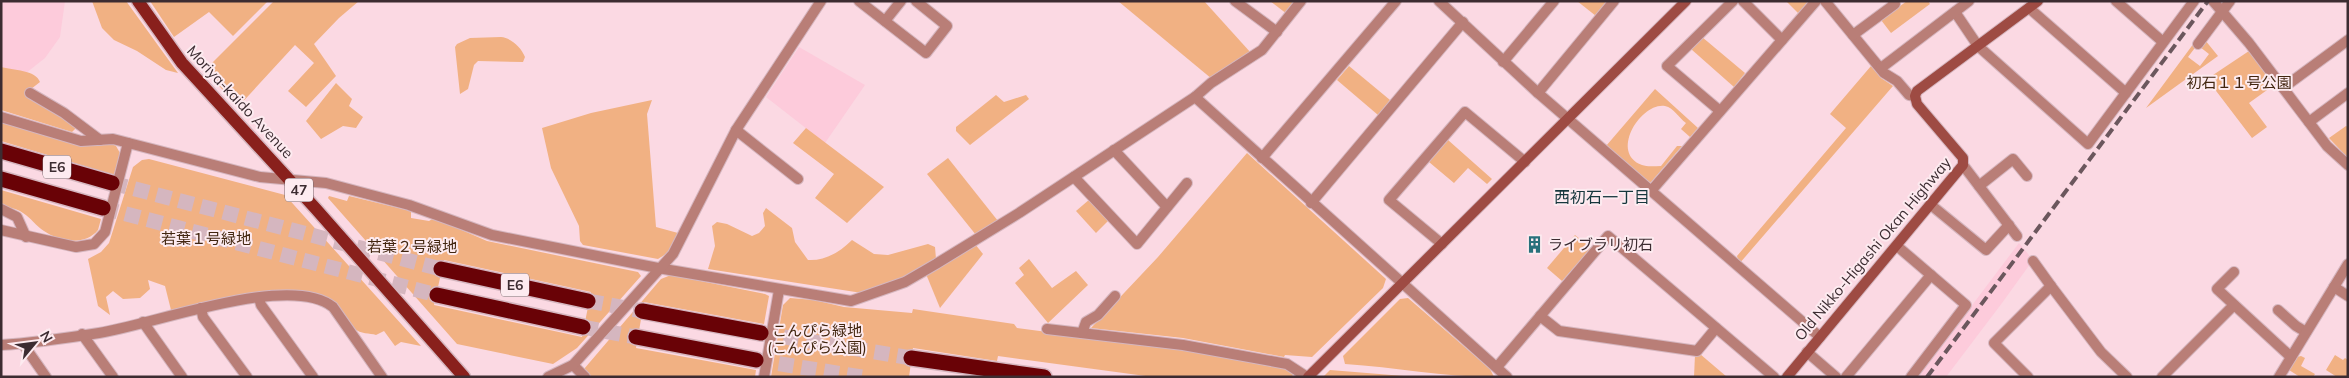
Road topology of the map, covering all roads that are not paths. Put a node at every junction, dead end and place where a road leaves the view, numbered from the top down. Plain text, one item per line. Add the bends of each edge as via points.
1 (138, 1) edge
2 (821, 1) edge
3 (859, 1) edge
4 (901, 1) edge
5 (916, 1) edge
6 (1236, 1) edge
7 (1301, 1) edge
8 (1396, 1) edge
9 (1439, 1) edge
10 (1554, 1) edge
11 (1614, 1) edge
12 (1686, 1) edge
13 (1733, 1) edge
14 (1743, 1) edge
15 (1816, 1) edge
16 (1825, 1) edge
17 (1893, 1) edge
18 (1969, 1) edge
19 (2116, 1) edge
20 (2194, 1) edge
21 (2213, 1) edge
22 (2230, 1) edge
23 (2033, 4) edge
24 (2223, 11) junction
25 (1955, 12) junction
26 (885, 21) junction
27 (1462, 22) junction
28 (1277, 32) junction
29 (1853, 36) junction
30 (1782, 40) junction
31 (2348, 40) edge
32 (2163, 42) junction
33 (2198, 44) dead end
34 (1978, 46) junction
35 (1503, 62) junction
36 (1881, 68) junction
37 (2283, 88) junction
38 (30, 93) dead end
39 (1538, 93) junction
40 (2126, 93) junction
41 (2348, 93) edge
42 (1915, 96) junction
43 (1195, 97) junction
44 (1720, 111) junction
45 (1, 117) edge
46 (1568, 119) junction
47 (2308, 122) junction
48 (736, 130) junction
49 (100, 140) junction
50 (128, 143) junction
51 (1114, 150) junction
52 (1, 151) edge
53 (1262, 158) junction
54 (1525, 162) junction
55 (1963, 165) junction
56 (2348, 165) edge
57 (2027, 176) dead end
58 (1074, 177) junction
59 (1, 179) edge
60 (798, 179) dead end
61 (291, 181) junction
62 (112, 183) tunnel mouth
63 (1187, 183) dead end
64 (1979, 186) junction
65 (1651, 190) junction
66 (1311, 203) junction
67 (1931, 205) junction
68 (1167, 207) junction
69 (104, 208) tunnel mouth
70 (1, 209) edge
71 (2009, 225) junction
72 (1, 230) edge
73 (26, 236) junction
74 (2017, 236) dead end
75 (1442, 244) junction
76 (1897, 246) junction
77 (2033, 261) dead end
78 (2348, 264) edge
79 (658, 268) junction
80 (441, 269) tunnel mouth
81 (2234, 272) dead end
82 (1931, 275) junction
83 (1401, 284) junction
84 (2051, 286) junction
85 (2334, 287) junction
86 (779, 290) junction
87 (436, 295) tunnel mouth
88 (1115, 296) dead end
89 (2348, 296) edge
90 (259, 298) junction
91 (588, 301) tunnel mouth
92 (2234, 305) junction
93 (201, 308) junction
94 (2278, 310) dead end
95 (642, 311) tunnel mouth
96 (1540, 316) junction
97 (143, 322) junction
98 (583, 327) tunnel mouth
99 (1716, 328) junction
100 (1048, 329) dead end
101 (2306, 332) junction
102 (761, 333) tunnel mouth
103 (1082, 333) junction
104 (82, 334) junction
105 (636, 337) tunnel mouth
106 (1820, 338) junction
107 (23, 344) junction
108 (1, 345) edge
109 (1807, 352) junction
110 (2291, 357) junction
111 (911, 358) tunnel mouth
112 (756, 360) tunnel mouth
113 (574, 364) junction
114 (1497, 367) junction
115 (46, 377) edge
116 (113, 377) edge
117 (182, 377) edge
118 (247, 377) edge
119 (313, 377) edge
120 (382, 377) edge
121 (464, 377) edge
122 (548, 377) edge
123 (585, 377) edge
124 (764, 377) edge
125 (1044, 377) edge
126 (1308, 377) edge
127 (1507, 377) edge
128 (1774, 377) edge
129 (1787, 377) edge
130 (1836, 377) edge
131 (1846, 377) edge
132 (1911, 377) edge
133 (2028, 377) edge
134 (2127, 377) edge
135 (2162, 377) edge
136 (2279, 377) edge

1 - 61 main road, Moriya-kaido Avenue / 47 via 182,63
2 - 48 street
3 - 26 street
4 - 26 street
5 - 26 street via 947,26 926,53
6 - 28 street
7 - 28 street
8 - 53 street
9 - 27 street
10 - 35 street
11 - 39 street
12 - 46 street
13 - 44 street via 1667,66
14 - 30 street
15 - 30 street
16 - 29 street
17 - 29 street via 1895,4
18 - 25 street
19 - 32 street
20 - 32 street
21 - 24 street
22 - 24 street
23 - 34 street
23 - 40 street
24 - 33 street
24 - 37 street
25 - 34 street
25 - 36 street
27 - 35 street
27 - 66 street
28 - 43 street via 1262,50
29 - 36 street
30 - 44 street
31 - 37 street
32 - 40 street
34 - 40 street via 2088,144
34 - 42 street via 1917,91
35 - 39 street
36 - 42 street via 1909,95
37 - 47 street
38 - 49 street
39 - 46 street
41 - 47 street
42 - 55 street, Old Nikko-Higashi Okan Highway via 1917,104 1963,158
43 - 51 street
43 - 53 street
44 - 65 street
45 - 49 street via 81,141
46 - 54 street
46 - 65 street
47 - 56 street
48 - 60 street
48 - 79 street via 673,254
49 - 50 street
50 - 61 street via 260,177
50 - 73 street via 105,232 94,244 76,247
51 - 58 street
51 - 68 street
52 - 62 highway, E6
53 - 66 street
54 - 75 street
54 - 75 street via 1465,112 1390,200
55 - 64 street
55 - 67 street, Old Nikko-Higashi Okan Highway
57 - 64 street via 2013,159
58 - 68 street via 1137,244
58 - 86 street via 905,282 851,301
59 - 69 highway, E6
61 - 79 street via 326,184 409,205 492,235
61 - 121 main road, Moriya-kaido Avenue / 47
63 - 68 street
64 - 71 street
65 - 106 street
66 - 83 street
67 - 71 street via 1986,250
67 - 76 street, Old Nikko-Higashi Okan Highway
70 - 73 street via 17,217
71 - 74 street
72 - 73 street
75 - 83 street
76 - 82 street
76 - 106 street, Old Nikko-Higashi Okan Highway
77 - 84 street
78 - 85 street
79 - 86 street
79 - 113 street
80 - 91 highway, E6
81 - 92 street via 2218,289
82 - 131 street
82 - 132 street via 1966,305
83 - 114 street
83 - 126 street
84 - 133 street via 1994,343
84 - 134 street via 2089,338
85 - 89 street
85 - 101 street
86 - 124 street
87 - 98 highway, E6
88 - 103 street via 1098,315 1086,322
90 - 93 street
90 - 119 street
90 - 120 street via 286,295 327,303
92 - 110 street
92 - 135 street
93 - 97 street
93 - 118 street
94 - 101 street
95 - 102 highway
96 - 99 street via 1559,332 1697,351
96 - 99 street via 1608,236
96 - 114 street
97 - 104 street
97 - 117 street
99 - 128 street
100 - 103 street
101 - 110 street
103 - 126 street via 1183,345 1287,364
104 - 107 street
104 - 116 street
105 - 112 highway
106 - 109 street, Old Nikko-Higashi Okan Highway
107 - 108 street
107 - 115 street
109 - 129 street, Old Nikko-Higashi Okan Highway
109 - 130 street
110 - 136 street
111 - 125 highway
113 - 122 street
113 - 123 street
114 - 127 street

